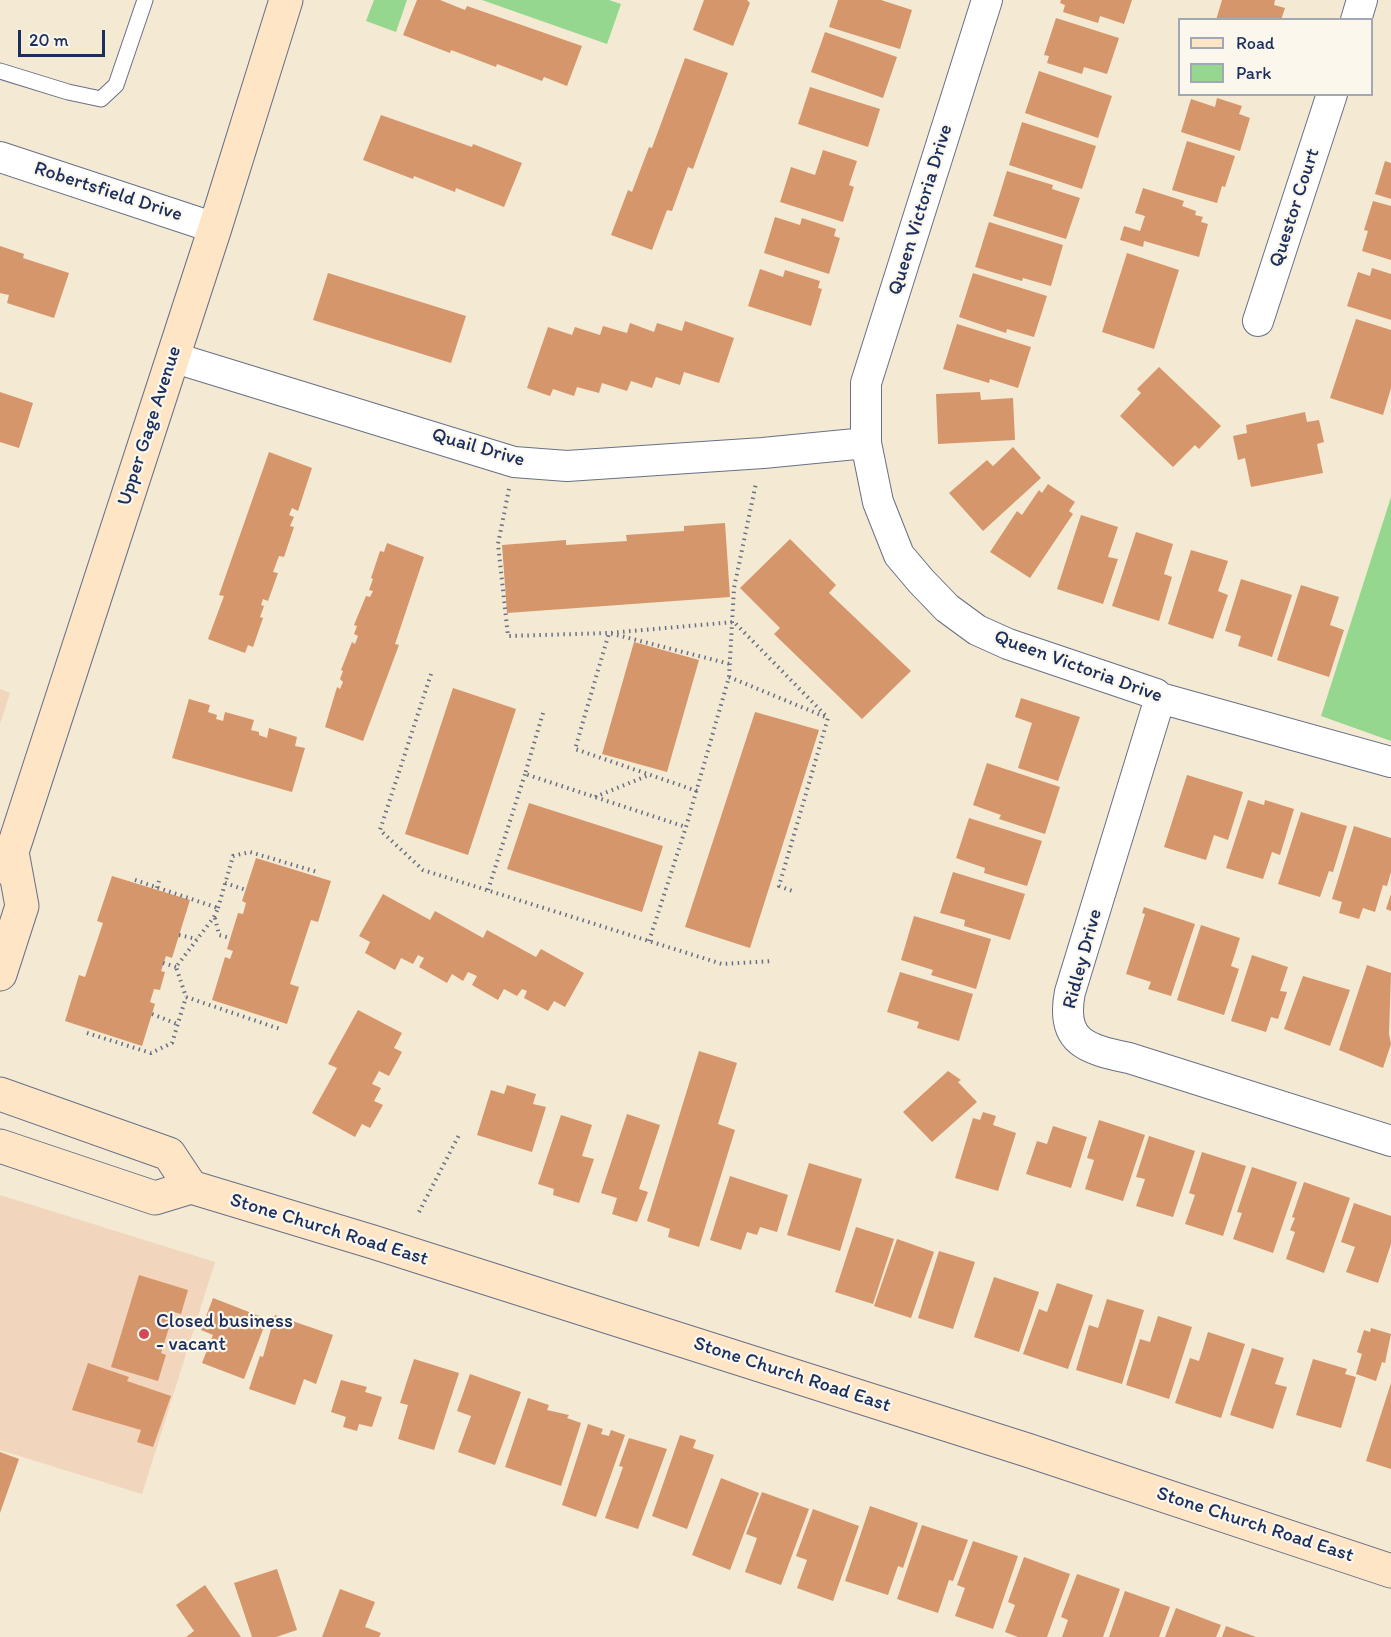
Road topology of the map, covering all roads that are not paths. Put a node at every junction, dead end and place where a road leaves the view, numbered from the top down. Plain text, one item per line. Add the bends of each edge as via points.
1 (145, 0) edge
2 (286, 0) edge
3 (987, 0) edge
4 (1362, 0) edge
5 (1357, 18) edge
6 (0, 71) edge
7 (1331, 96) edge
8 (0, 157) edge
9 (215, 228) junction
10 (1258, 321) dead end
11 (172, 357) junction
12 (866, 443) junction
13 (1160, 698) junction
14 (1391, 762) edge
15 (6, 859) edge
16 (0, 974) edge
17 (0, 1094) edge
18 (1391, 1141) edge
19 (0, 1146) edge
20 (191, 1187) junction
21 (1391, 1571) edge

1 - 6 lane via 116,85 101,99
2 - 9 main road, Upper Gage Avenue
3 - 12 street, Queen Victoria Drive via 866,383
4 - 5 street
7 - 10 street, Questor Court
8 - 9 street, Robertsfield Drive
9 - 11 main road, Upper Gage Avenue
11 - 12 street, Quail Drive via 514,462 567,466
11 - 15 main road, Upper Gage Avenue
12 - 13 street, Queen Victoria Drive via 878,501 899,555 947,608 977,630 1008,644
13 - 14 street, Queen Victoria Drive
13 - 18 street, Ridley Drive via 1070,992 1066,1013 1070,1031 1080,1042 1103,1052
15 - 16 main road, Upper Gage Avenue via 22,906
17 - 20 main road via 169,1154
19 - 20 main road via 155,1198
20 - 21 main road, Stone Church Road East via 1027,1450

